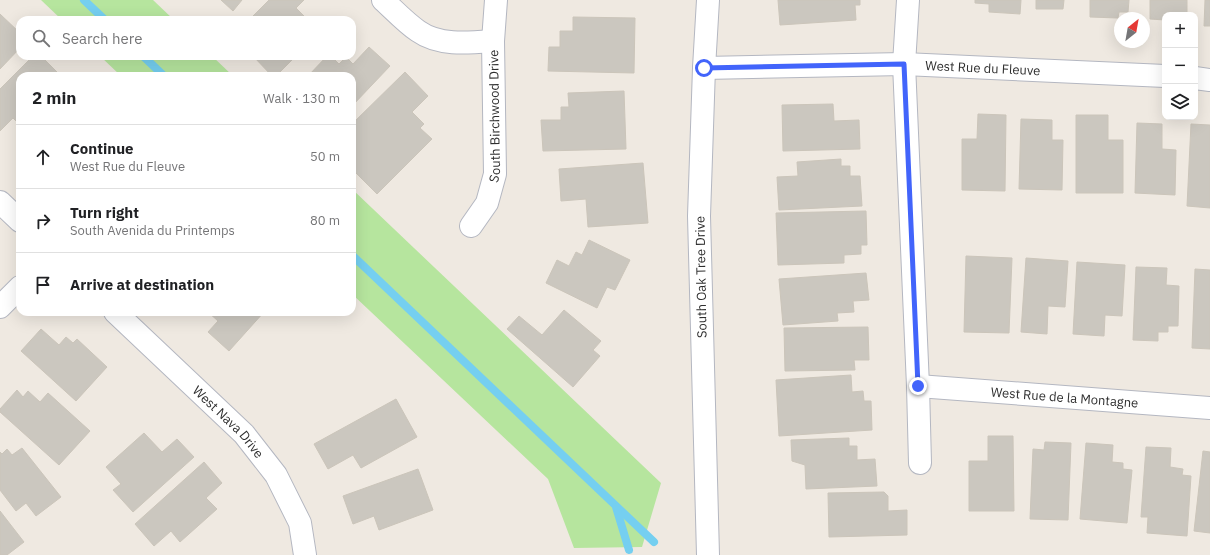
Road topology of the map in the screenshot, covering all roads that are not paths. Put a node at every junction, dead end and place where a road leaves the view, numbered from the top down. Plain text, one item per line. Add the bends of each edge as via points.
1 (383, 0) edge
2 (496, 0) edge
3 (708, 0) edge
4 (908, 0) edge
5 (493, 41) junction
6 (904, 64) junction
7 (704, 68) junction
8 (1162, 76) edge
9 (1198, 78) edge
10 (1210, 80) edge
11 (0, 202) edge
12 (16, 217) edge
13 (472, 226) dead end
14 (16, 291) edge
15 (0, 307) edge
16 (119, 316) edge
17 (918, 386) junction
18 (1210, 408) edge
19 (920, 463) dead end
20 (305, 555) edge
21 (708, 555) edge

1 - 5 street via 418,32 440,41
2 - 5 street, South Birchwood Drive
3 - 7 street, South Oak Tree Drive
4 - 6 street
5 - 13 street, South Birchwood Drive via 495,174 487,203
6 - 7 street, West Rue du Fleuve
6 - 8 street, West Rue du Fleuve
6 - 17 street
7 - 21 street, South Oak Tree Drive via 699,216
9 - 10 street
11 - 12 street
14 - 15 street
16 - 20 street, West Nava Drive via 244,434 276,475 300,522
17 - 18 street, West Rue de la Montagne
17 - 19 street

